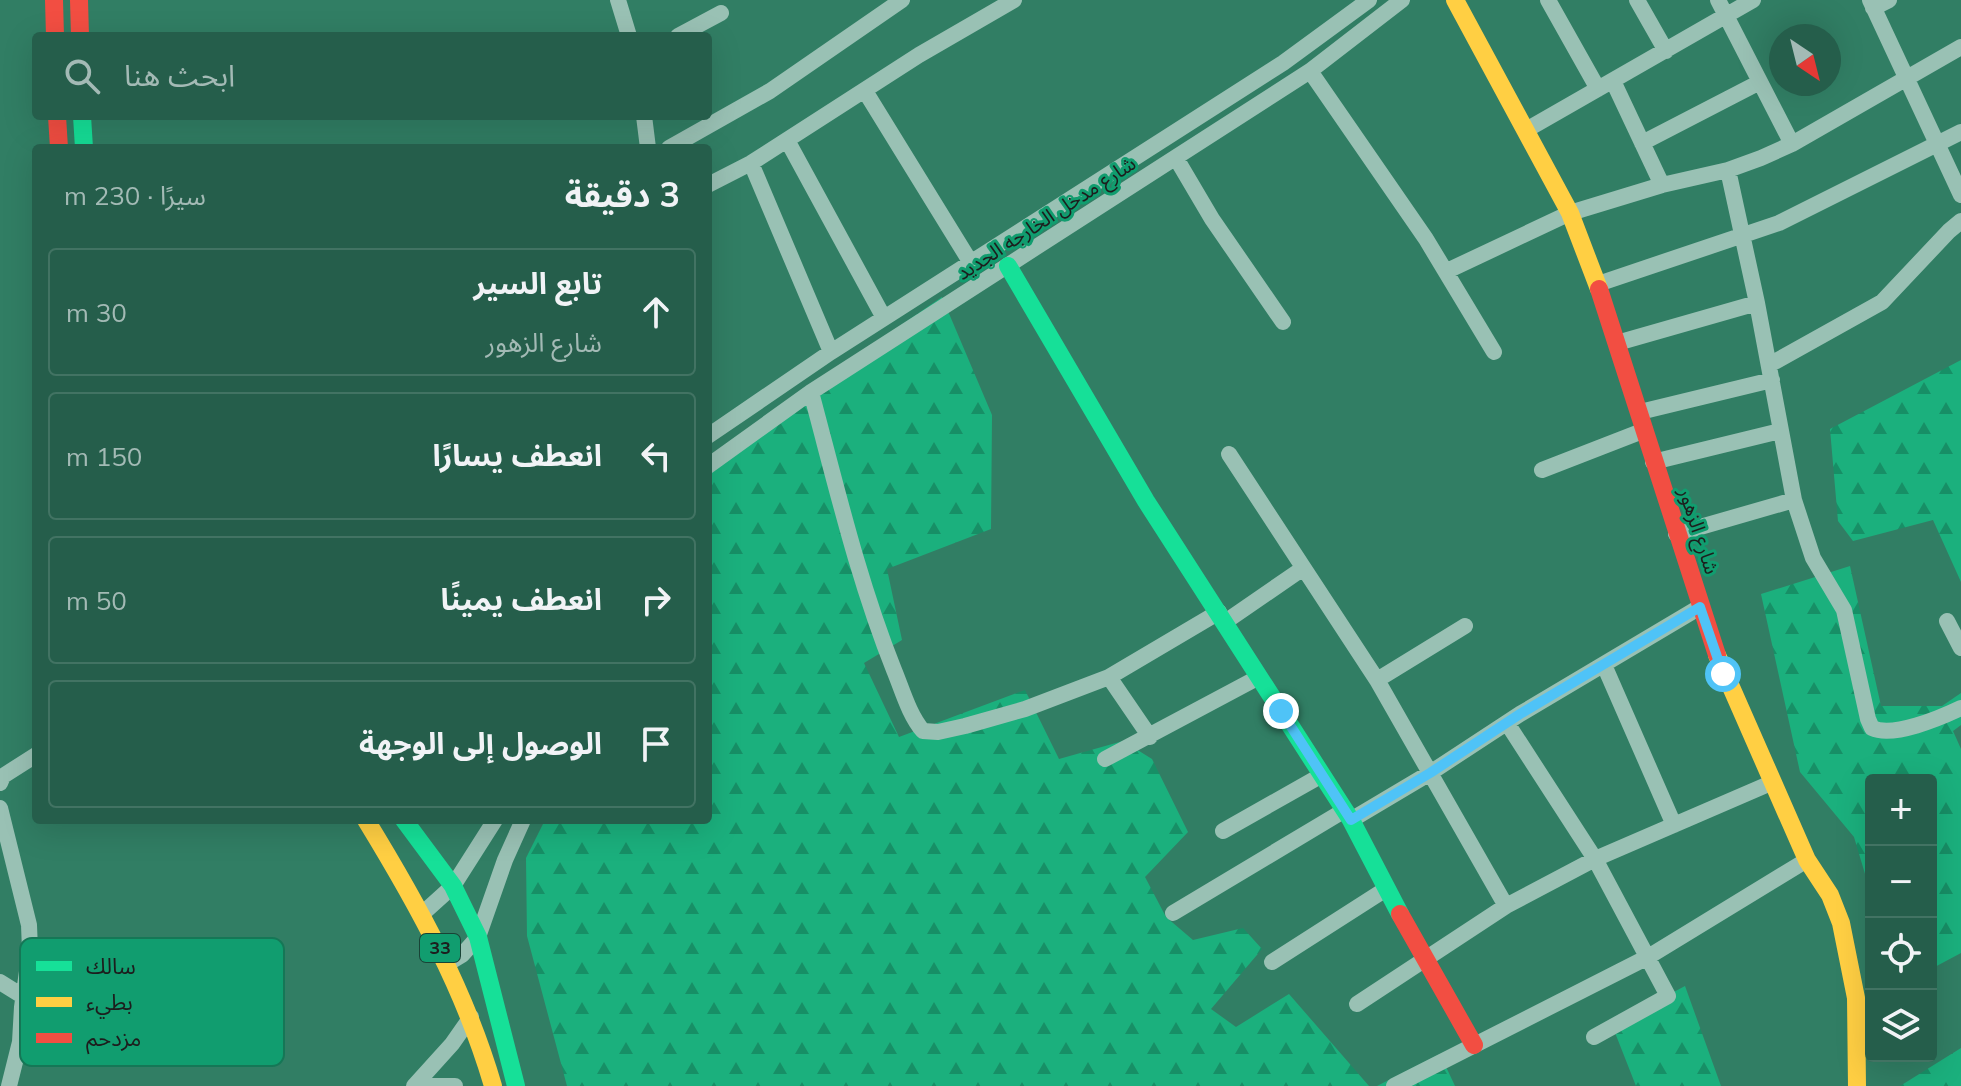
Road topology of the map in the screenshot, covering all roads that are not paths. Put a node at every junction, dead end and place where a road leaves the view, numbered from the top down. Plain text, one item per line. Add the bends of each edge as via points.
1 (54, 0) edge
2 (79, 0) edge
3 (618, 0) edge
4 (902, 0) edge
5 (1014, 0) edge
6 (1369, 0) edge
7 (1402, 0) edge
8 (1455, 0) edge
9 (1548, 0) edge
10 (1637, 0) edge
11 (1718, 0) edge
12 (1753, 0) edge
13 (1877, 3) edge
14 (721, 13) dead end
15 (1726, 16) junction
16 (55, 32) edge
17 (80, 32) edge
18 (628, 32) edge
19 (685, 32) edge
20 (1961, 47) edge
21 (1666, 51) junction
22 (1310, 71) junction
23 (1907, 79) junction
24 (1613, 81) junction
25 (1760, 82) junction
26 (1598, 89) junction
27 (865, 91) junction
28 (57, 120) edge
29 (82, 120) edge
30 (644, 120) edge
31 (1526, 130) junction
32 (1961, 132) edge
33 (787, 140) junction
34 (1642, 143) junction
35 (59, 144) edge
36 (84, 144) edge
37 (648, 144) edge
38 (676, 144) edge
39 (1792, 144) junction
40 (1938, 145) junction
41 (1176, 158) junction
42 (751, 163) junction
43 (1728, 170) junction
44 (712, 183) edge
45 (1662, 185) junction
46 (1961, 195) edge
47 (1570, 213) junction
48 (1961, 221) edge
49 (1743, 235) junction
50 (971, 263) junction
51 (1008, 266) junction
52 (1447, 271) junction
53 (1598, 284) junction
54 (1757, 303) junction
55 (884, 318) junction
56 (1283, 322) dead end
57 (1617, 343) junction
58 (831, 352) junction
59 (1494, 352) dead end
60 (1770, 372) junction
61 (811, 392) junction
62 (1642, 421) junction
63 (712, 431) edge
64 (1780, 431) junction
65 (1229, 454) dead end
66 (1653, 462) junction
67 (712, 463) edge
68 (1542, 470) dead end
69 (1794, 500) junction
70 (1676, 534) junction
71 (1302, 569) junction
72 (1700, 607) junction
73 (1222, 617) junction
74 (1947, 621) dead end
75 (1465, 626) dead end
76 (1961, 648) edge
77 (1604, 665) junction
78 (1109, 677) junction
79 (1259, 677) junction
80 (1377, 680) junction
81 (1961, 708) edge
82 (1507, 723) junction
83 (1150, 737) junction
84 (32, 758) edge
85 (1105, 759) dead end
86 (1430, 773) junction
87 (1322, 775) junction
88 (0, 783) edge
89 (1771, 783) junction
90 (0, 808) edge
91 (1348, 815) junction
92 (368, 824) edge
93 (407, 824) edge
94 (492, 824) edge
95 (521, 824) edge
96 (1674, 825) junction
97 (1223, 831) dead end
98 (1595, 859) junction
99 (1807, 860) junction
100 (453, 886) junction
101 (1386, 889) junction
102 (1506, 906) junction
103 (1173, 913) dead end
104 (422, 914) junction
105 (478, 937) junction
106 (30, 938) edge
107 (1648, 957) junction
108 (1427, 960) junction
109 (1272, 962) dead end
110 (447, 964) junction
111 (0, 982) edge
112 (20, 994) edge
113 (1357, 1004) dead end
114 (471, 1017) junction
115 (1594, 1037) dead end
116 (20, 1042) edge
117 (1474, 1045) junction
118 (9, 1086) edge
119 (414, 1086) edge
120 (430, 1086) edge
121 (455, 1086) edge
122 (493, 1086) edge
123 (516, 1086) edge
124 (1394, 1086) edge
125 (1857, 1086) edge

1 - 16 main road
2 - 17 main road
3 - 18 street
4 - 38 street via 770,91
5 - 27 street
6 - 50 street, شارع مدخل الخارجه الجديد via 1283,63
7 - 22 street, شارع مدخل الخارجه الجديد
8 - 31 main road, شارع الزهور
9 - 26 street
10 - 21 street
11 - 15 street
12 - 15 street
13 - 23 street
14 - 19 street
15 - 21 street
15 - 25 street
20 - 23 street
21 - 24 street
22 - 41 street, شارع مدخل الخارجه الجديد
22 - 52 street
23 - 39 street
23 - 40 street
24 - 26 street
24 - 34 street
25 - 34 street
25 - 39 street
26 - 31 street
27 - 33 street
27 - 50 street
28 - 35 main road
29 - 36 main road
30 - 37 street
31 - 47 main road, شارع الزهور
32 - 40 street
33 - 42 street
33 - 55 street
34 - 45 street
39 - 43 street
40 - 46 street
40 - 49 street via 1806,211
41 - 51 street, شارع مدخل الخارجه الجديد
41 - 56 street
42 - 44 street
42 - 58 street
43 - 45 street
43 - 49 street
45 - 47 street
47 - 52 street
47 - 53 main road, شارع الزهور
48 - 60 street via 1882,302
49 - 53 street
49 - 54 street
50 - 55 street, شارع مدخل الخارجه الجديد
51 - 61 street, شارع مدخل الخارجه الجديد
51 - 73 main road via 1122,461
52 - 59 street
53 - 57 main road, شارع الزهور
54 - 57 street
54 - 60 street
55 - 58 street, شارع مدخل الخارجه الجديد
57 - 62 main road, شارع الزهور
58 - 63 street, شارع مدخل الخارجه الجديد
60 - 62 street
60 - 64 street
61 - 67 street, شارع مدخل الخارجه الجديد
61 - 78 street via 883,642 923,731 938,732 1025,709
62 - 66 main road, شارع الزهور
62 - 68 street
64 - 66 street
64 - 69 street
65 - 71 street
66 - 70 main road, شارع الزهور
69 - 70 street
69 - 81 street via 1813,558 1844,610 1872,728 1905,728
70 - 72 main road, شارع الزهور
71 - 73 street
71 - 80 street
72 - 77 street
72 - 89 main road, شارع الزهور
73 - 78 street
73 - 79 main road
74 - 76 street
75 - 80 street
77 - 82 street
77 - 96 street
78 - 83 street
79 - 83 street
79 - 87 main road
80 - 86 street
82 - 86 street
82 - 98 street
83 - 85 street
84 - 88 street
86 - 91 street
86 - 102 street
87 - 91 main road
87 - 97 street
89 - 96 street
89 - 99 main road, شارع الزهور
90 - 106 street
91 - 101 main road
91 - 103 street
92 - 104 main road, 33
93 - 100 main road, 33
94 - 100 street
95 - 105 street
96 - 98 street
98 - 102 street
98 - 107 street
99 - 107 street
99 - 125 main road, شارع الزهور via 1830,895 1850,961
100 - 104 street
100 - 105 main road, 33
101 - 108 main road
101 - 109 street
102 - 108 street
104 - 110 main road, 33
105 - 110 street
105 - 123 main road, 33
107 - 115 street via 1668,996
107 - 117 street
108 - 113 street
108 - 117 main road
110 - 114 main road, 33
111 - 112 street
114 - 119 street
114 - 122 main road, 33
116 - 118 street
117 - 124 street
120 - 121 street

